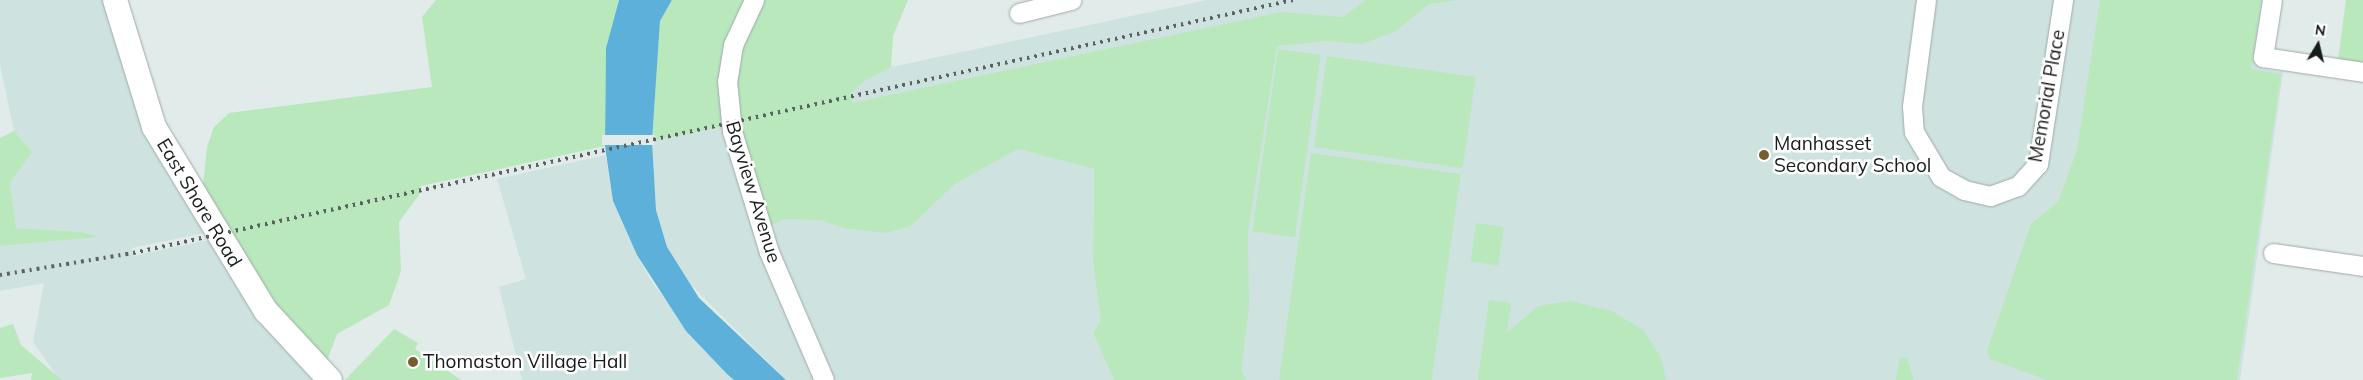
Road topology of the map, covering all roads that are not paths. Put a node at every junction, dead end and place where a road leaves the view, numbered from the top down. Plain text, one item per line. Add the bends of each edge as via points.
1 (115, 0) edge
2 (754, 0) edge
3 (1071, 0) edge
4 (1926, 0) edge
5 (2063, 0) edge
6 (2272, 0) edge
7 (1019, 12) dead end
8 (2363, 72) edge
9 (2273, 253) dead end
10 (2363, 266) edge
11 (330, 380) edge
12 (824, 380) edge

1 - 11 main road, East Shore Road via 154,127 266,312
2 - 12 street, Bayview Avenue via 734,45 728,81 732,131 769,252
3 - 7 street
4 - 5 street, Memorial Place via 1912,106 1914,132 1941,177 1958,188 1990,196 2018,186 2038,164
6 - 8 street via 2264,57
9 - 10 street

